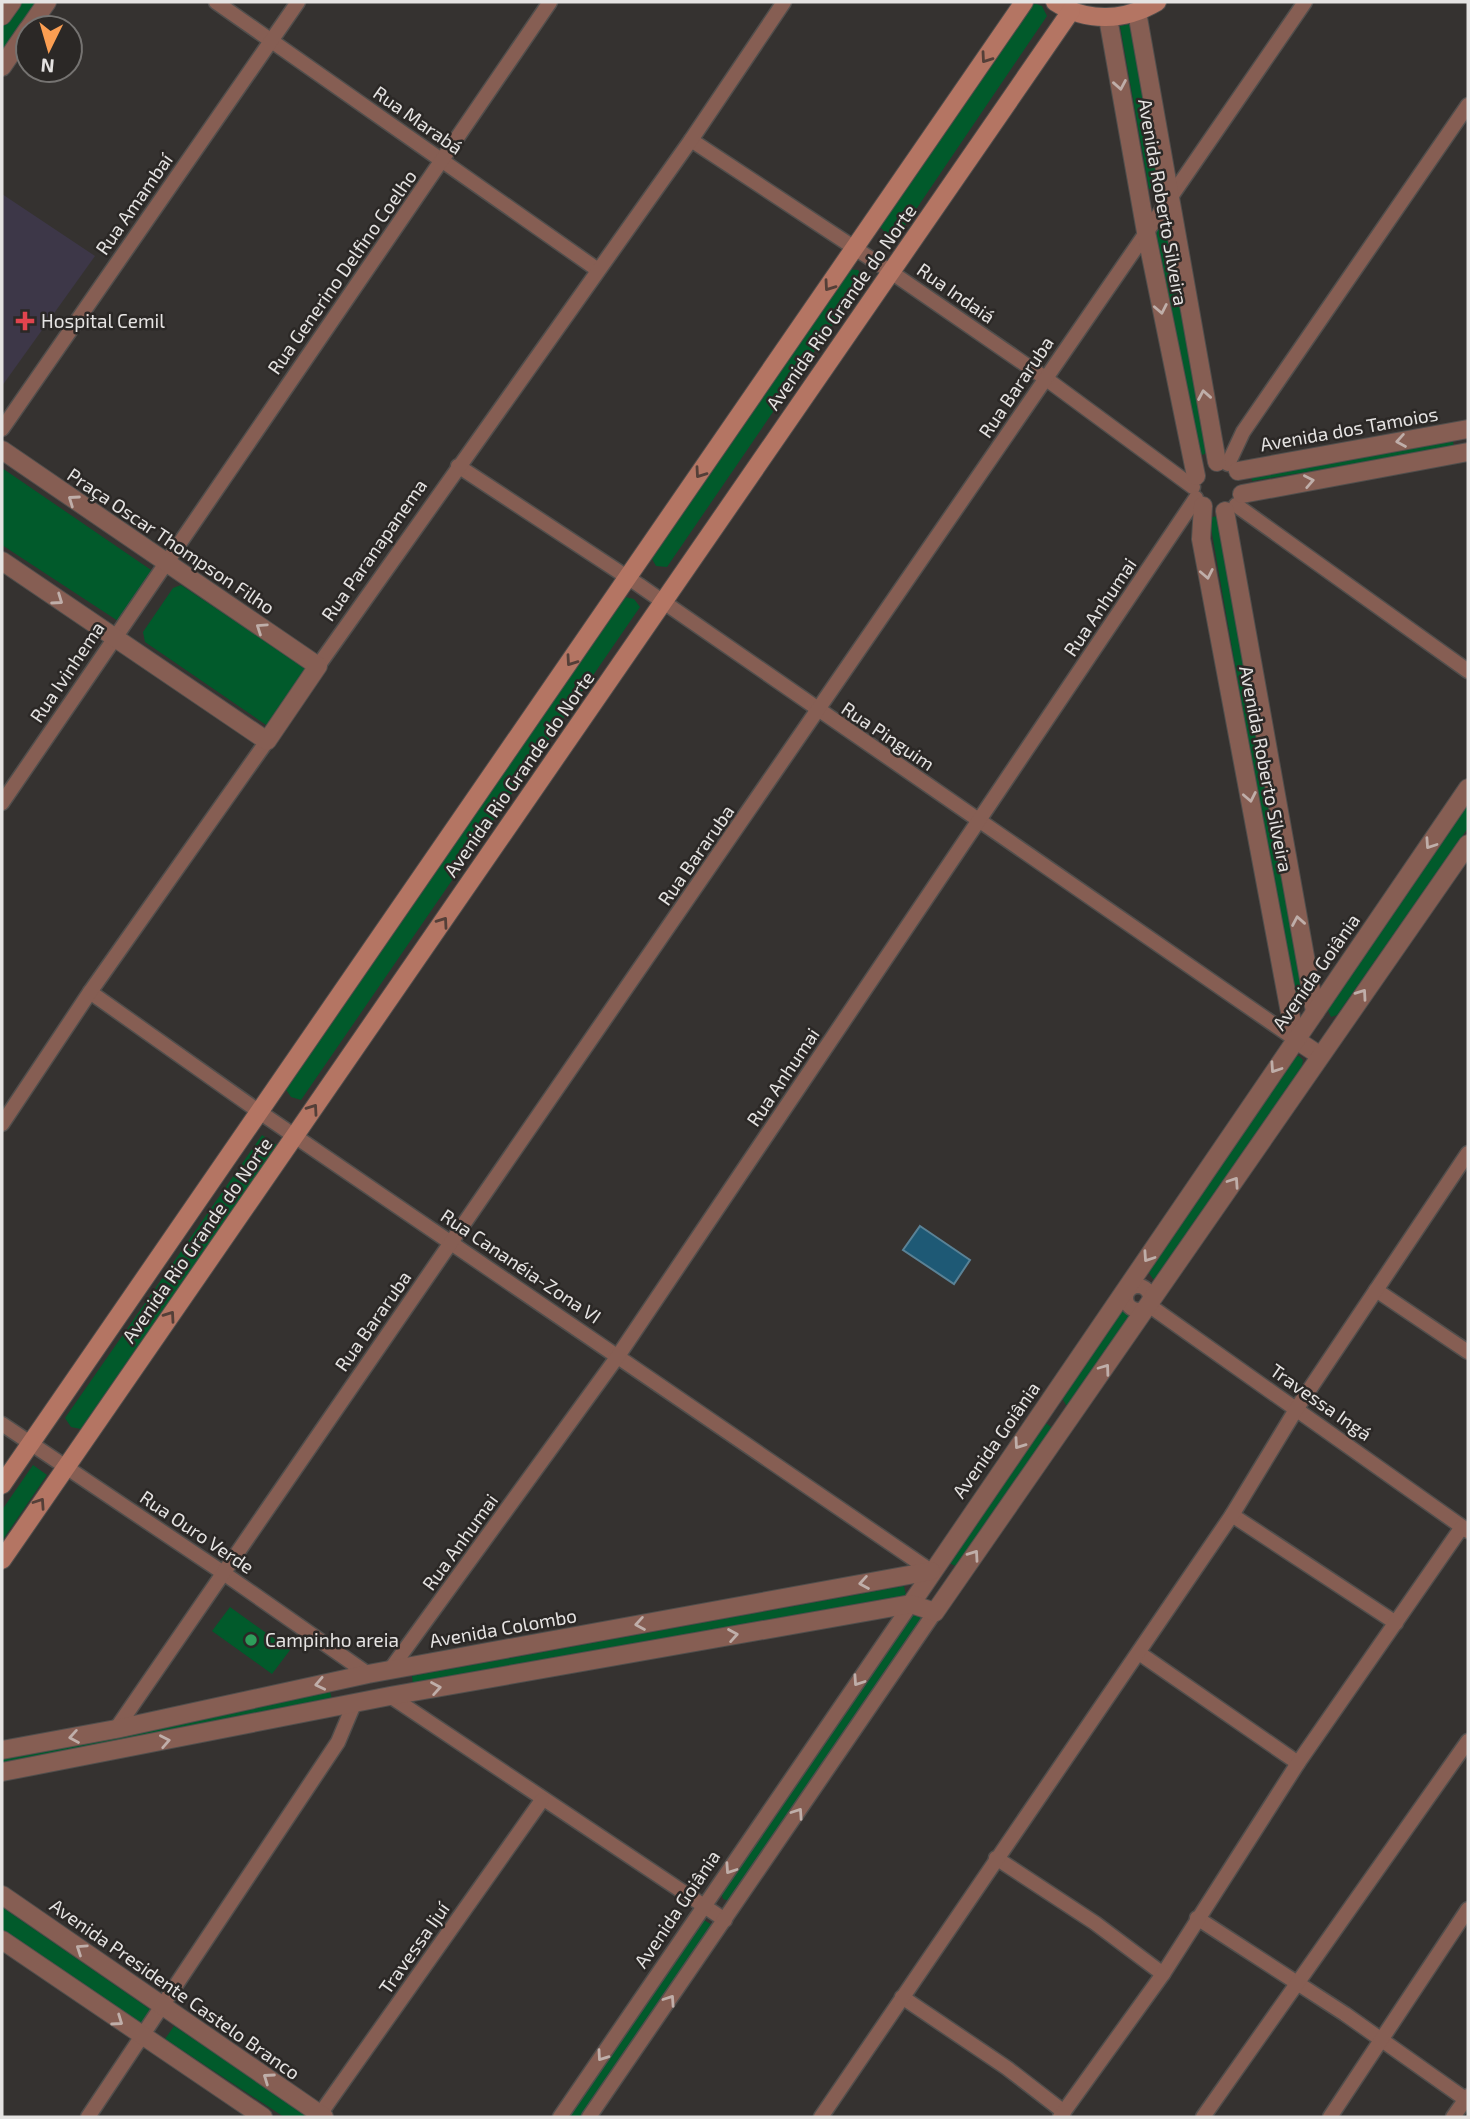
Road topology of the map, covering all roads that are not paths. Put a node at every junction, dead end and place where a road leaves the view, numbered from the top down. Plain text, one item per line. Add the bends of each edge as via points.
1 (12, 2) edge
2 (216, 2) edge
3 (298, 2) edge
4 (550, 2) edge
5 (784, 2) edge
6 (1024, 2) edge
7 (1157, 2) edge
8 (1305, 2) edge
9 (1063, 6) edge
10 (1137, 12) junction
11 (2, 16) edge
12 (1108, 18) junction
13 (272, 40) junction
14 (14, 49) edge
15 (2, 67) edge
16 (1468, 105) edge
17 (691, 140) junction
18 (443, 161) junction
19 (1170, 198) junction
20 (1146, 232) junction
21 (855, 248) junction
22 (598, 270) junction
23 (891, 272) junction
24 (1045, 379) junction
25 (2, 429) edge
26 (1468, 429) edge
27 (2, 450) edge
28 (1468, 452) edge
29 (1228, 465) junction
30 (458, 466) junction
31 (1197, 492) junction
32 (1235, 503) junction
33 (2, 561) edge
34 (164, 564) junction
35 (628, 578) junction
36 (662, 604) junction
37 (114, 638) junction
38 (318, 666) junction
39 (1468, 671) edge
40 (818, 712) junction
41 (267, 741) junction
42 (1468, 788) edge
43 (2, 803) edge
44 (979, 822) junction
45 (1468, 844) edge
46 (90, 992) junction
47 (1315, 1012) junction
48 (1337, 1029) junction
49 (1295, 1039) junction
50 (1319, 1055) junction
51 (261, 1113) junction
52 (2, 1124) edge
53 (295, 1136) junction
54 (1468, 1153) edge
55 (1463, 1171) edge
56 (452, 1242) junction
57 (1126, 1289) junction
58 (1376, 1290) junction
59 (1150, 1306) junction
60 (1468, 1352) edge
61 (618, 1356) junction
62 (1044, 1407) junction
63 (1297, 1408) junction
64 (1067, 1423) junction
65 (2, 1424) edge
66 (30, 1443) junction
67 (65, 1467) junction
68 (2, 1485) edge
69 (1232, 1516) junction
70 (1465, 1529) edge
71 (2, 1560) edge
72 (931, 1571) junction
73 (222, 1572) junction
74 (955, 1583) junction
75 (911, 1604) junction
76 (936, 1612) junction
77 (1396, 1623) junction
78 (1139, 1653) junction
79 (390, 1670) junction
80 (368, 1674) junction
81 (349, 1678) junction
82 (390, 1696) junction
83 (354, 1704) junction
84 (117, 1729) junction
85 (1468, 1741) edge
86 (2, 1750) edge
87 (1298, 1763) junction
88 (2, 1772) edge
89 (542, 1800) junction
90 (996, 1858) junction
91 (2, 1895) edge
92 (704, 1907) junction
93 (1468, 1909) edge
94 (1197, 1918) junction
95 (724, 1920) junction
96 (2, 1940) edge
97 (1163, 1974) junction
98 (1297, 1984) junction
99 (902, 1997) junction
100 (163, 2005) junction
101 (141, 2037) junction
102 (1380, 2038) junction
103 (1467, 2099) edge
104 (1062, 2115) edge
105 (321, 2116) edge
106 (88, 2117) edge
107 (263, 2117) edge
108 (560, 2117) edge
109 (589, 2117) edge
110 (821, 2117) edge
111 (1203, 2117) edge
112 (1330, 2117) edge
113 (1453, 2117) edge

1 - 11 street
2 - 13 street, Rua Marabá
3 - 13 street, Rua Amambaí
4 - 18 street, Rua Generino Delfino Coelho
5 - 17 street, Rua Paranapanema
6 -> 21 main road, Avenida Rio Grande do Norte
7 - 10 main road
8 - 19 street, Rua Bararuba
9 - 12 main road
9 - 23 main road, Avenida Rio Grande do Norte
10 - 12 main road
10 - 19 street, Avenida Roberto Silveira
12 -> 20 street, Avenida Roberto Silveira
13 - 18 street, Rua Marabá
13 - 25 street, Rua Amambaí
14 - 15 street
16 - 29 street via 1243,432
17 - 21 street, Rua Indaiá
17 - 22 street, Rua Paranapanema
18 - 22 street, Rua Marabá
18 - 34 street, Rua Generino Delfino Coelho
19 - 20 street, Rua Bararuba
29 -> 19 street, Avenida Roberto Silveira
20 - 24 street, Rua Bararuba
20 -> 31 street, Avenida Roberto Silveira
21 - 23 street, Rua Indaiá
21 -> 35 main road, Avenida Rio Grande do Norte
22 - 30 street, Rua Paranapanema
23 - 24 street, Rua Indaiá
23 - 36 main road, Avenida Rio Grande do Norte
24 - 31 street, Rua Indaiá
24 - 40 street, Rua Bararuba
26 -> 29 street, Avenida dos Tamoios
34 -> 27 street, Praça Oscar Thompson Filho
32 -> 28 street
29 - 31 street via 1205,466
29 - 32 street via 1243,482
30 - 35 street, Rua Pinguim
30 - 38 street, Rua Paranapanema
31 - 32 street via 1213,511
31 - 44 street, Rua Anhumai
31 -> 49 street, Avenida Roberto Silveira via 1201,539
32 - 39 street
47 -> 32 street, Avenida Roberto Silveira
33 -> 37 street
34 - 37 street, Rua Ivinhema
38 -> 34 street, Praça Oscar Thompson Filho
35 - 36 street, Rua Pinguim
35 -> 51 main road, Avenida Rio Grande do Norte
36 - 40 street, Rua Pinguim
53 -> 36 main road, Avenida Rio Grande do Norte
37 - 41 street
37 - 43 street, Rua Ivinhema
38 - 41 street, Rua Paranapanema
40 - 44 street, Rua Pinguim
40 - 56 street, Rua Bararuba
41 - 46 street, Rua Paranapanema
42 -> 47 street, Avenida Goiânia
44 - 49 street, Rua Pinguim
44 - 61 street, Rua Anhumai
48 -> 45 street
46 - 51 street, Rua Cananéia-Zona VI
46 - 52 street, Rua Paranapanema
47 - 48 street
47 - 49 street, Avenida Goiânia
48 - 50 street
49 - 50 street
49 -> 57 street, Avenida Goiânia
59 -> 50 street
51 - 53 street, Rua Cananéia-Zona VI
51 - 66 main road, Avenida Rio Grande do Norte
53 - 56 street, Rua Cananéia-Zona VI
67 -> 53 main road, Avenida Rio Grande do Norte
54 - 55 street
55 - 58 street
56 - 61 street, Rua Cananéia-Zona VI
56 - 73 street, Rua Bararuba
57 - 59 street, Travessa Ingá via 1130,1307 1142,1310
57 - 62 street, Avenida Goiânia
58 - 60 street
58 - 63 street
59 - 63 street, Travessa Ingá
64 -> 59 street
61 - 72 street, Rua Cananéia-Zona VI
61 - 79 street, Rua Anhumai
62 - 64 street
62 -> 72 street, Avenida Goiânia
63 - 69 street
63 - 70 street, Travessa Ingá
74 -> 64 street
65 - 66 street, Rua Ouro Verde
66 - 67 street, Rua Ouro Verde
66 - 68 main road, Avenida Rio Grande do Norte
71 -> 67 main road, Avenida Rio Grande do Norte
67 - 73 street, Rua Ouro Verde
69 - 77 street
69 - 78 street
70 - 77 street
72 - 74 street
72 - 75 street, Avenida Goiânia
72 -> 79 street, Avenida Colombo
73 - 80 street, Rua Ouro Verde
73 - 84 street, Rua Bararuba
74 - 76 street
75 - 76 street
82 -> 75 street
75 -> 92 street, Avenida Goiânia
95 -> 76 street
77 - 87 street
78 - 87 street
78 - 90 street
79 - 80 street, Avenida Colombo
79 - 82 street via 395,1680
80 - 81 street, Avenida Colombo
81 - 83 street via 346,1692
81 -> 84 street, Avenida Colombo
82 - 83 street
82 - 89 street
88 -> 83 street
83 - 100 street via 338,1742
84 -> 86 street, Avenida Colombo
85 - 98 street
87 - 94 street
89 - 92 street
89 - 105 street, Travessa Ijuí
90 - 97 street
90 - 99 street
100 -> 91 street, Avenida Presidente Castelo Branco
92 - 95 street
92 -> 108 street, Avenida Goiânia
93 - 102 street
94 - 97 street
94 - 98 street
109 -> 95 street
96 -> 101 street
97 - 104 street
98 - 102 street
98 - 111 street
99 - 104 street via 1007,2068
99 - 110 street
100 - 101 street
105 -> 100 street, Avenida Presidente Castelo Branco
101 - 106 street
101 - 107 street
102 - 103 street
102 - 112 street
103 - 113 street

